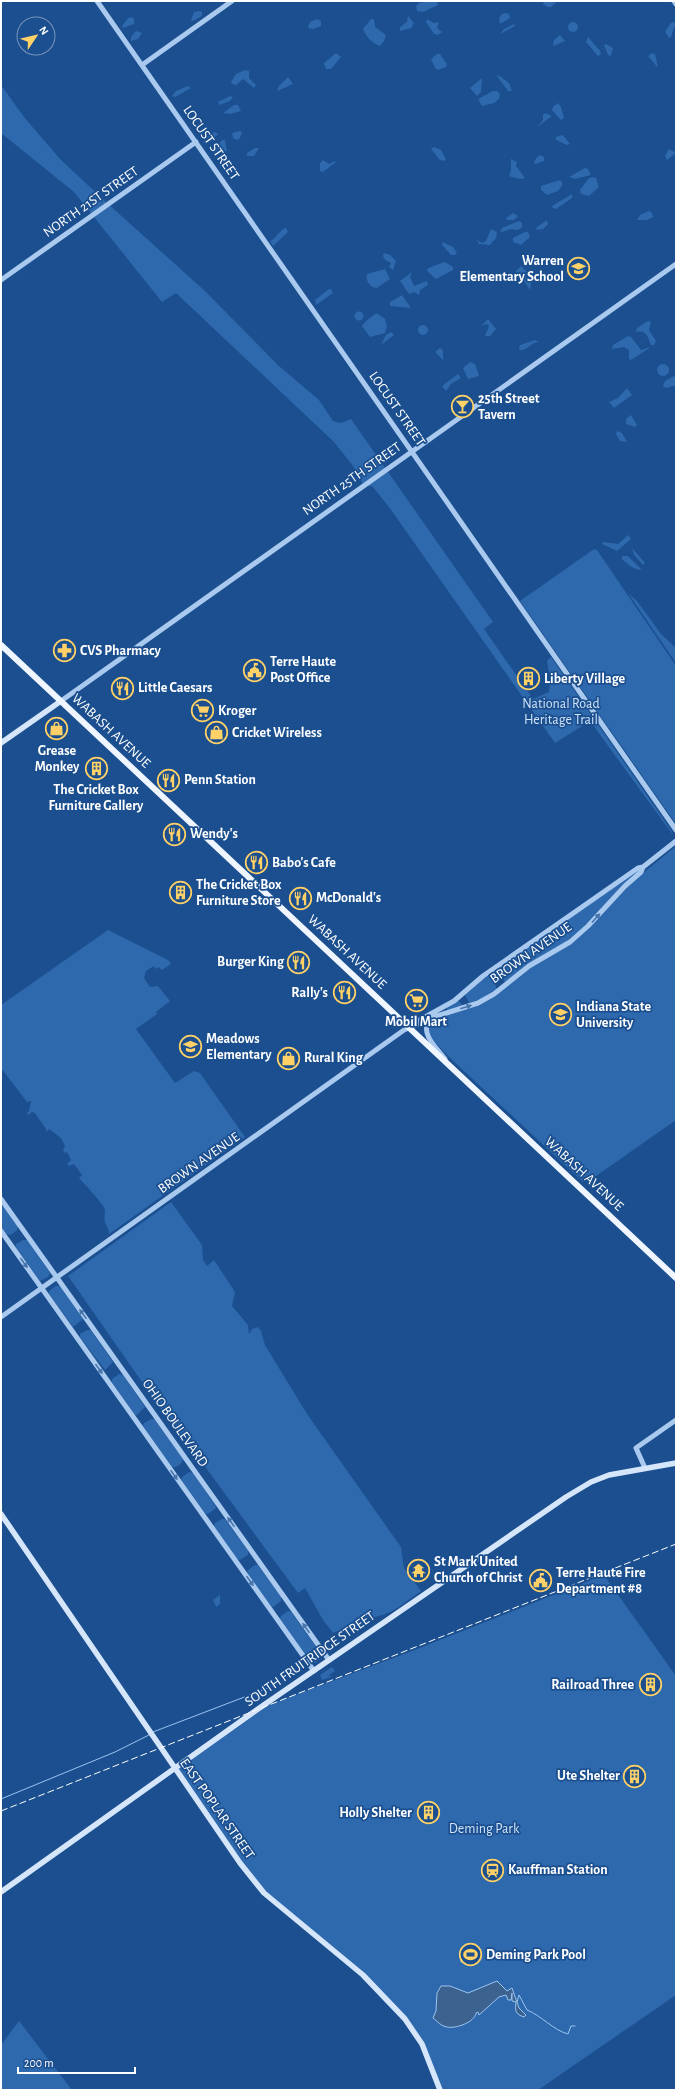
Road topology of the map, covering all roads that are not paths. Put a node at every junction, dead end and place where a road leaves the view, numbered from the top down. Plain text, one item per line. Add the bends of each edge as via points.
1 (97, 1) edge
2 (232, 1) edge
3 (674, 1) edge
4 (676, 4) edge
5 (142, 65) junction
6 (196, 142) junction
7 (676, 264) edge
8 (1, 280) edge
9 (412, 452) junction
10 (1, 645) edge
11 (61, 701) junction
12 (1, 743) edge
13 (676, 830) edge
14 (676, 841) edge
15 (643, 867) junction
16 (429, 1020) junction
17 (410, 1028) junction
18 (448, 1062) junction
19 (1, 1199) edge
20 (1, 1231) edge
21 (57, 1277) junction
22 (676, 1278) edge
23 (42, 1288) junction
24 (1, 1317) edge
25 (676, 1420) edge
26 (676, 1463) edge
27 (645, 1468) junction
28 (1, 1514) edge
29 (329, 1660) junction
30 (314, 1671) junction
31 (175, 1769) junction
32 (1, 1892) edge
33 (440, 2090) edge

1 - 5 street, LOCUST STREET
2 - 5 street
3 - 4 street
5 - 6 street, LOCUST STREET
6 - 8 street, NORTH 21ST STREET
6 - 9 street, LOCUST STREET
7 - 9 street, NORTH 25TH STREET
9 - 11 street, NORTH 25TH STREET
9 - 13 street, LOCUST STREET
10 - 11 main road, WABASH AVENUE
11 - 12 main road
11 - 17 main road, WABASH AVENUE
14 - 15 street, BROWN AVENUE
16 -> 15 street, BROWN AVENUE via 478,1003 494,994 529,966 570,942 641,872
15 - 17 street, BROWN AVENUE via 490,971 454,1001
16 - 17 street, BROWN AVENUE
16 - 18 street via 426,1034
17 - 18 main road, WABASH AVENUE
17 - 21 street, BROWN AVENUE
18 - 22 main road, WABASH AVENUE
19 - 21 street, OHIO BOULEVARD
20 -> 23 street
21 - 23 street, BROWN AVENUE
29 -> 21 street, OHIO BOULEVARD
23 - 24 street, BROWN AVENUE
23 -> 30 street
25 - 27 street via 636,1448
26 - 27 main road, SOUTH FRUITRIDGE STREET
27 - 29 main road, SOUTH FRUITRIDGE STREET via 609,1475 591,1482
28 - 31 main road, EAST POPLAR STREET
29 - 30 main road, SOUTH FRUITRIDGE STREET
30 - 31 main road, SOUTH FRUITRIDGE STREET
31 - 32 main road, SOUTH FRUITRIDGE STREET
31 - 33 main road, EAST POPLAR STREET via 259,1888 363,1975 408,2023 422,2044

